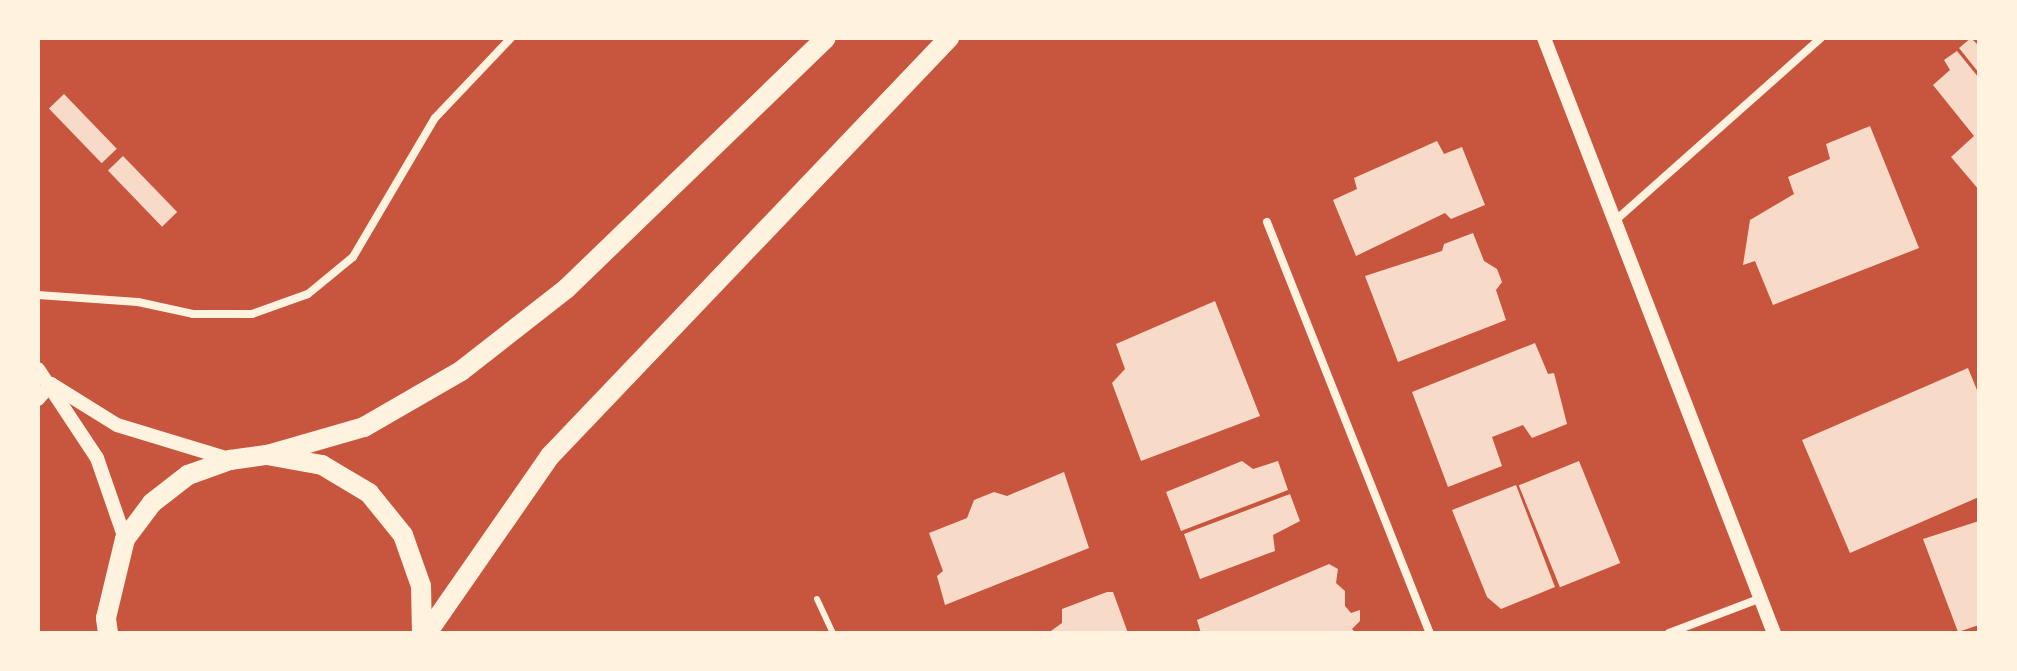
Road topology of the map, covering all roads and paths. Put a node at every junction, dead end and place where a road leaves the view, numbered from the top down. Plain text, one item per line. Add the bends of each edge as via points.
1 (511, 38) edge
2 (826, 38) edge
3 (949, 38) edge
4 (1544, 38) edge
5 (1821, 38) edge
6 (1617, 219) junction
7 (1267, 222) dead end
8 (38, 295) edge
9 (38, 369) edge
10 (51, 384) junction
11 (38, 399) edge
12 (267, 455) junction
13 (230, 460) junction
14 (125, 539) junction
15 (1761, 598) junction
16 (817, 599) dead end
17 (104, 628) edge
18 (425, 633) edge
19 (833, 633) edge
20 (1430, 633) edge
21 (1669, 633) edge
22 (1774, 633) edge

1 - 8 street via 435,118 353,257 308,294 252,314
2 - 12 main road via 566,289 461,371 364,427
3 - 18 main road via 550,456
4 - 6 street
5 - 6 street
6 - 15 street
7 - 20 street
9 - 10 street
10 - 11 street
10 - 13 street via 117,425
10 - 14 street via 97,458
12 - 13 main road
12 - 18 main road via 322,465 369,493 403,535 421,586
13 - 14 main road via 188,475
14 - 17 main road
15 - 21 street
15 - 22 street
16 - 19 lane

